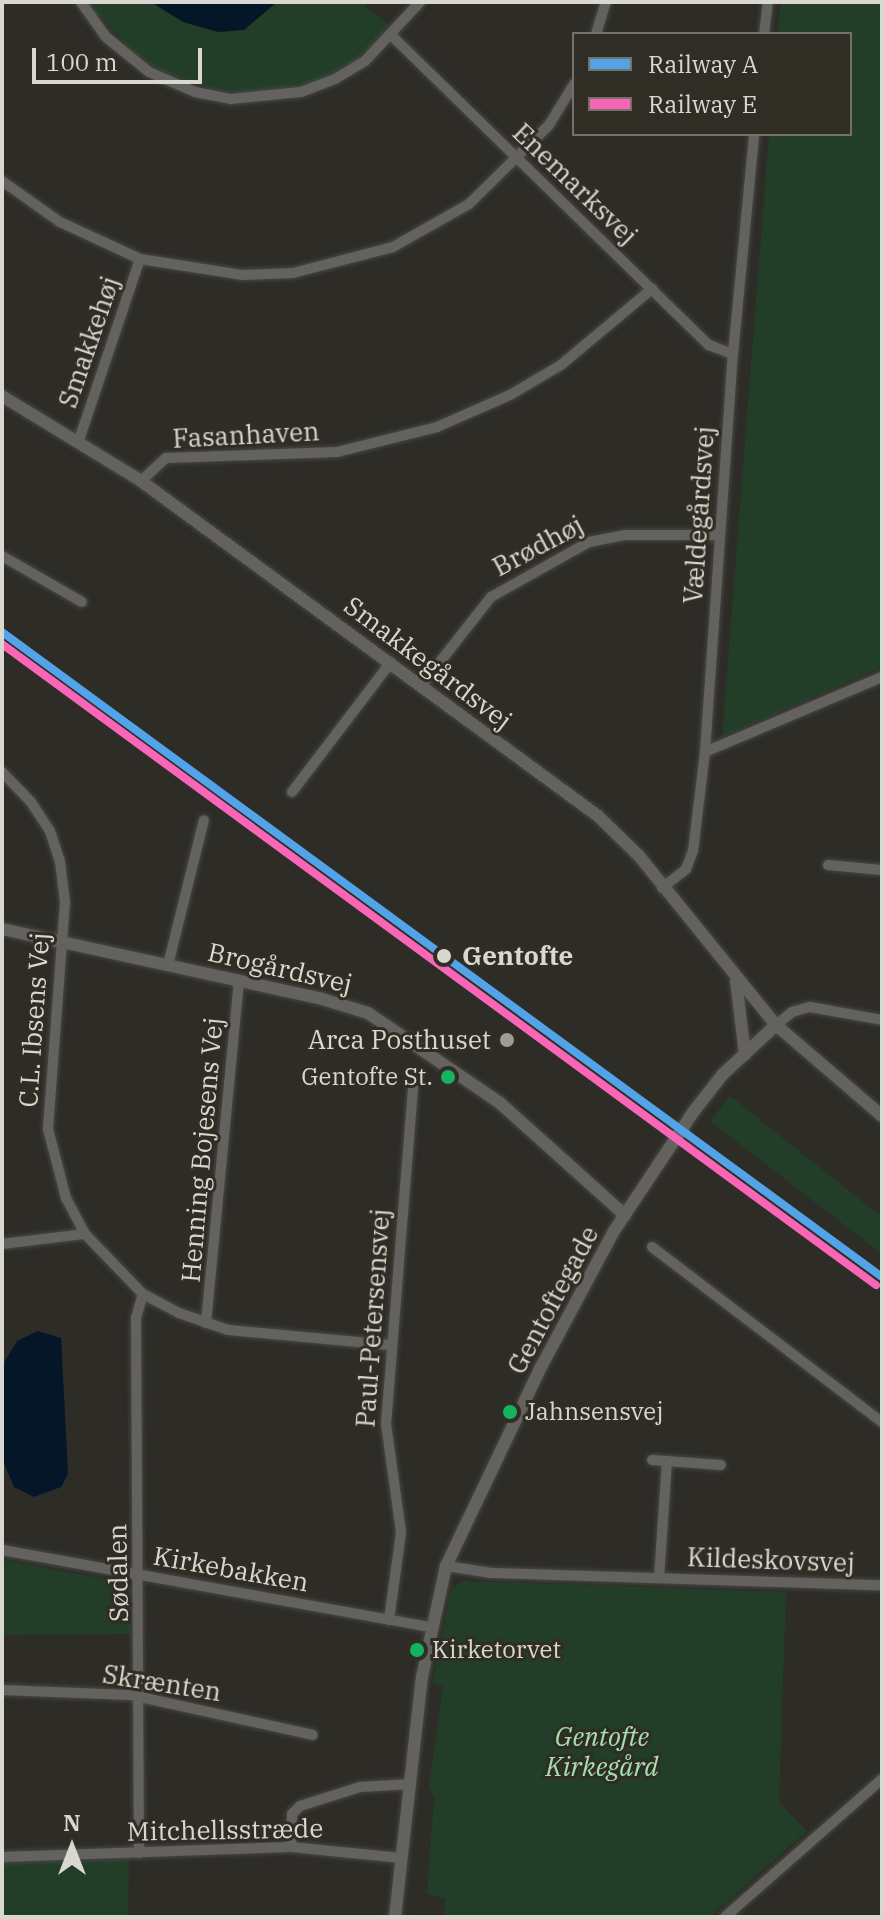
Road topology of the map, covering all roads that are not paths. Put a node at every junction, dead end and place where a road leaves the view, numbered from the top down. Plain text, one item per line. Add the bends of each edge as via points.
1 (81, 2) edge
2 (420, 2) edge
3 (606, 2) edge
4 (768, 2) edge
5 (597, 32) edge
6 (764, 32) edge
7 (392, 36) junction
8 (572, 87) edge
9 (754, 136) edge
10 (518, 160) junction
11 (2, 181) edge
12 (140, 259) junction
13 (652, 289) junction
14 (733, 354) junction
15 (2, 396) edge
16 (79, 440) junction
17 (141, 481) junction
18 (720, 535) junction
19 (2, 556) edge
20 (82, 602) dead end
21 (391, 662) junction
22 (882, 677) edge
23 (421, 686) junction
24 (705, 752) junction
25 (2, 772) edge
26 (292, 792) dead end
27 (204, 820) dead end
28 (828, 865) dead end
29 (882, 870) edge
30 (662, 888) junction
31 (2, 929) edge
32 (63, 942) junction
33 (168, 965) junction
34 (239, 980) junction
35 (736, 981) junction
36 (882, 1020) edge
37 (776, 1025) junction
38 (745, 1054) junction
39 (413, 1087) dead end
40 (882, 1116) edge
41 (625, 1215) junction
42 (85, 1234) junction
43 (2, 1244) edge
44 (652, 1247) dead end
45 (143, 1294) junction
46 (206, 1323) junction
47 (390, 1345) junction
48 (882, 1422) edge
49 (652, 1460) dead end
50 (667, 1461) junction
51 (721, 1465) dead end
52 (2, 1550) edge
53 (446, 1566) junction
54 (141, 1576) junction
55 (659, 1578) junction
56 (882, 1585) edge
57 (389, 1620) junction
58 (429, 1627) junction
59 (2, 1690) edge
60 (141, 1697) junction
61 (313, 1735) dead end
62 (882, 1779) edge
63 (411, 1784) junction
64 (291, 1847) junction
65 (139, 1853) junction
66 (2, 1857) edge
67 (401, 1858) junction
68 (395, 1917) edge
69 (725, 1917) edge

1 - 7 street via 106,37 149,72 181,87 230,99 278,97 335,79
2 - 7 street
3 - 5 street
4 - 6 street
7 - 10 street, Enemarksvej
8 - 10 street via 549,125
9 - 14 street, Vældegårdsvej
10 - 12 street via 434,227 346,262 242,275
10 - 13 street, Enemarksvej
11 - 12 street via 60,222
12 - 16 street, Smakkehøj
13 - 14 street, Enemarksvej via 709,345
13 - 17 street, Fasanhaven via 561,365 510,395 437,427 337,452 166,458
14 - 18 street, Vældegårdsvej
15 - 16 street, Smakkegårdsvej
16 - 17 street, Smakkegårdsvej
17 - 21 street, Smakkegårdsvej
18 - 23 street, Brødhøj via 625,535 582,546 491,597
18 - 24 street, Vældegårdsvej
19 - 20 street
21 - 23 street, Smakkegårdsvej
21 - 26 street
22 - 24 street
23 - 30 street, Smakkegårdsvej via 598,816
24 - 30 street, Vældegårdsvej via 693,851 686,869
25 - 32 street, C.L. Ibsens Vej via 50,831 65,902
27 - 33 street
28 - 29 street
30 - 35 street, Smakkegårdsvej
31 - 32 street, Brogårdsvej
32 - 33 street, Brogårdsvej
32 - 42 street, C.L. Ibsens Vej via 48,1129 66,1198
33 - 34 street, Brogårdsvej
34 - 41 street, Brogårdsvej via 347,1005 390,1025 500,1103
34 - 46 street, Henning Bojesens Vej
35 - 37 street, Smakkegårdsvej
35 - 38 street
36 - 37 street via 810,1007 792,1012
37 - 38 street, Gentoftegade
37 - 40 street, Smakkegårdsvej
38 - 41 street, Gentoftegade via 694,1111
39 - 47 street, Paul-Petersensvej
41 - 53 street, Gentoftegade via 541,1367
42 - 43 street
42 - 45 street, C.L. Ibsens Vej
44 - 48 street
45 - 46 street, C.L. Ibsens Vej
45 - 54 street, Sødalen via 136,1318
46 - 47 street, C.L. Ibsens Vej via 228,1330
47 - 57 street, Paul-Petersensvej via 386,1446 401,1551
49 - 50 street
50 - 51 street
50 - 55 street, Kildeskovsvej
52 - 54 street, Kirkebakken
53 - 55 street, Kildeskovsvej via 491,1573
53 - 58 street, Gentoftegade
54 - 57 street, Kirkebakken
54 - 60 street, Sødalen
55 - 56 street, Kildeskovsvej
57 - 58 street
58 - 63 street, Gentoftegade
59 - 60 street, Skrænten
60 - 61 street, Skrænten
60 - 65 street, Sødalen
62 - 69 street
63 - 64 street via 360,1787 300,1806 292,1814
63 - 67 street, Gentoftegade
64 - 65 street, Mitchellsstræde
64 - 67 street, Mitchellsstræde
65 - 66 street, Mitchellsstræde
67 - 68 street, Gentoftegade

